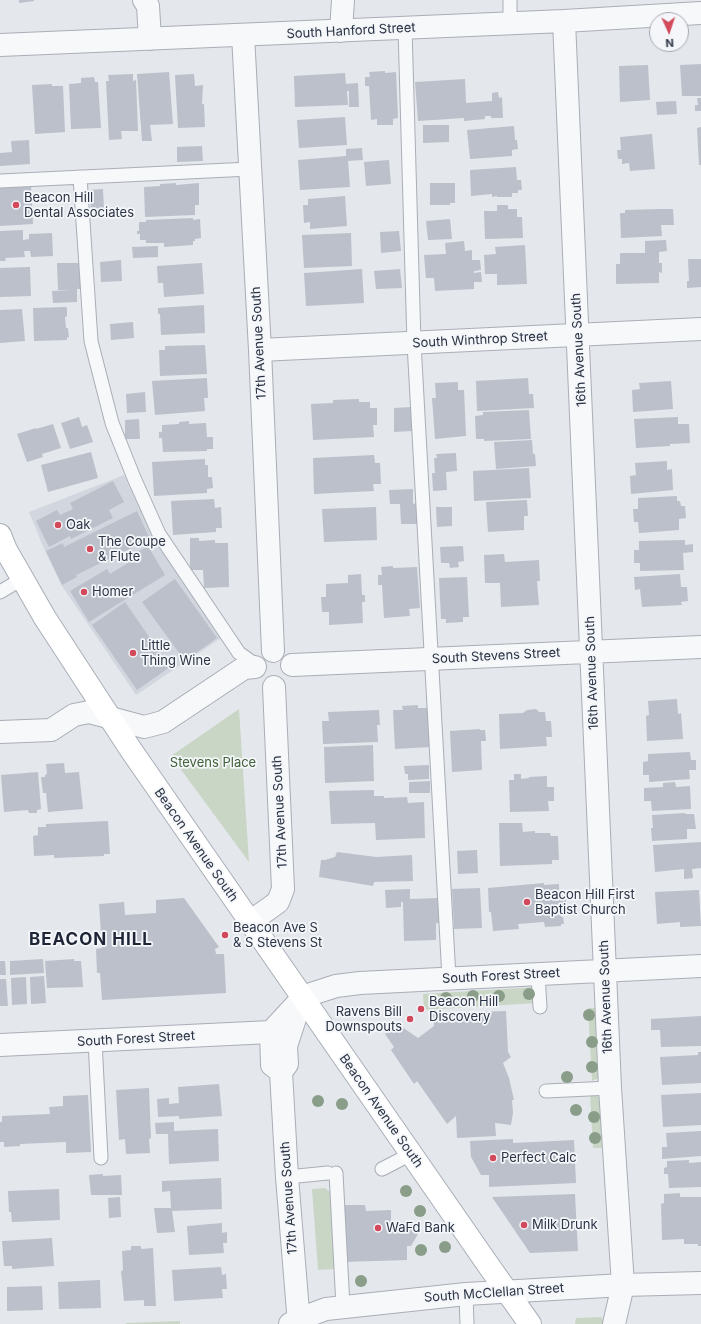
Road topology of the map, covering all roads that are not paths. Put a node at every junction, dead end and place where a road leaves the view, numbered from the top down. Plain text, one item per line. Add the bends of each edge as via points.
1 (144, 0) edge
2 (343, 0) edge
3 (510, 0) edge
4 (639, 8) edge
5 (701, 13) edge
6 (564, 21) junction
7 (510, 23) junction
8 (405, 28) junction
9 (341, 31) junction
10 (243, 35) junction
11 (150, 39) junction
12 (0, 44) edge
13 (250, 169) junction
14 (80, 177) junction
15 (0, 181) edge
16 (701, 329) edge
17 (578, 335) junction
18 (414, 343) junction
19 (260, 350) junction
20 (0, 534) edge
21 (22, 579) junction
22 (0, 592) edge
23 (701, 647) edge
24 (273, 651) junction
25 (591, 652) junction
26 (432, 659) junction
27 (256, 666) junction
28 (292, 666) junction
29 (274, 687) junction
30 (110, 718) junction
31 (0, 732) edge
32 (250, 922) junction
33 (701, 966) edge
34 (605, 971) junction
35 (538, 974) junction
36 (449, 978) junction
37 (302, 997) junction
38 (540, 1007) dead end
39 (271, 1032) junction
40 (95, 1040) junction
41 (0, 1045) edge
42 (281, 1072) junction
43 (610, 1088) junction
44 (546, 1091) dead end
45 (411, 1154) junction
46 (101, 1158) dead end
47 (382, 1169) dead end
48 (287, 1176) junction
49 (701, 1282) edge
50 (623, 1285) junction
51 (505, 1290) junction
52 (466, 1294) junction
53 (343, 1307) junction
54 (296, 1322) edge
55 (467, 1324) edge
56 (530, 1324) edge
57 (614, 1324) edge

1 - 11 street via 148,6
2 - 9 street
3 - 7 lane
4 - 5 street, South Hanford Street
4 - 6 street, South Hanford Street
6 - 7 street, South Hanford Street
6 - 17 street, 16th Avenue South
7 - 8 street, South Hanford Street
8 - 9 street, South Hanford Street
8 - 18 lane
9 - 10 street, South Hanford Street
10 - 11 street, South Hanford Street
10 - 13 street, 17th Avenue South
11 - 12 street, South Hanford Street
13 - 14 lane
13 - 19 street, 17th Avenue South
14 - 15 lane
14 - 27 lane via 91,341 112,423 158,534 239,653
16 - 17 street, South Winthrop Street
17 - 18 street, South Winthrop Street
17 - 25 street, 16th Avenue South
18 - 19 street, South Winthrop Street
18 - 26 lane
19 - 24 street, 17th Avenue South
20 - 21 main road, Beacon Avenue South
21 - 22 lane
21 - 30 main road, Beacon Avenue South
23 - 25 street, South Stevens Street
24 - 27 street via 258,658
24 - 28 street via 284,654
25 - 26 street, South Stevens Street
25 - 34 street, 16th Avenue South
26 - 28 street, South Stevens Street
26 - 36 lane
27 - 29 street via 258,679 263,684
27 - 30 street via 244,668 163,722 144,727
28 - 29 street via 288,679
29 - 32 street, 17th Avenue South via 283,889 278,902
30 - 31 street via 89,712 74,715 51,730
30 - 32 main road, Beacon Avenue South
32 - 37 main road, Beacon Avenue South
33 - 34 street, South Forest Street
34 - 35 street, South Forest Street
34 - 43 street, 16th Avenue South
35 - 36 street, South Forest Street
35 - 38 lane
36 - 37 street, South Forest Street via 360,982 336,986
37 - 39 street
37 - 42 street, 17th Avenue South via 286,1046 287,1064
37 - 45 main road, Beacon Avenue South
39 - 40 street, South Forest Street
39 - 42 street, 17th Avenue South via 272,1065
40 - 41 street, South Forest Street
40 - 46 lane
42 - 48 street, 17th Avenue South
43 - 44 lane
43 - 50 street, 16th Avenue South
45 - 47 lane
45 - 51 main road, Beacon Avenue South
48 - 53 lane via 332,1173
48 - 54 street, 17th Avenue South
49 - 50 street, South McClellan Street
50 - 51 street, South McClellan Street
50 - 57 street, 16th Avenue South
51 - 52 street, South McClellan Street
51 - 56 main road, Beacon Avenue South
52 - 53 street, South McClellan Street
52 - 55 lane
53 - 54 street, South McClellan Street via 326,1309

